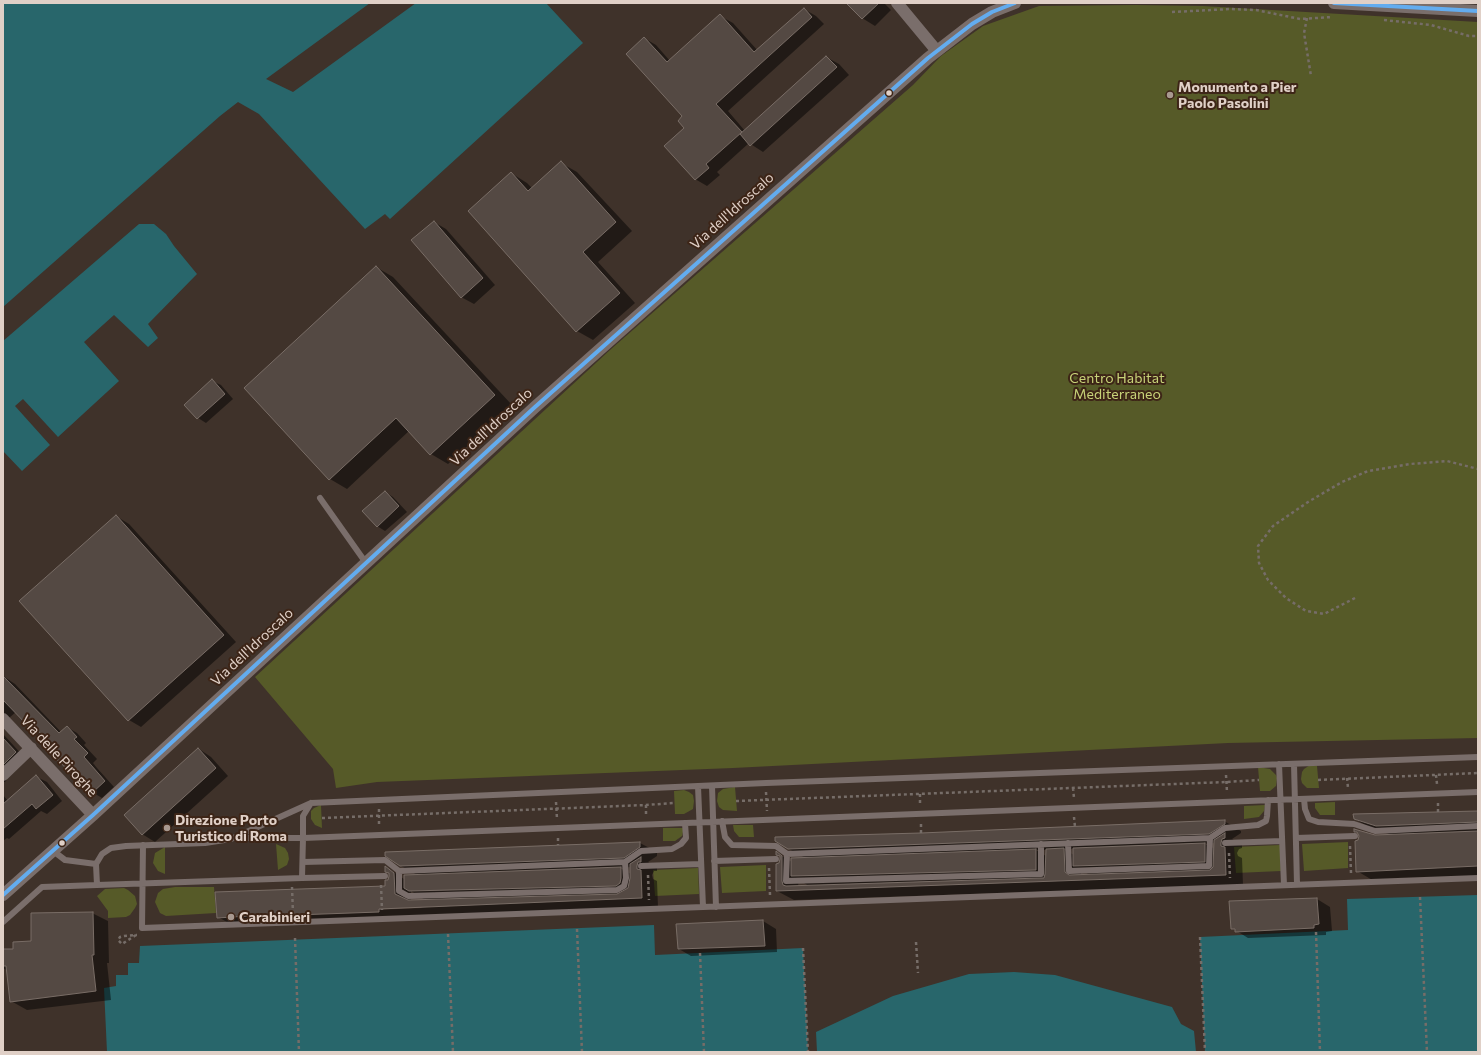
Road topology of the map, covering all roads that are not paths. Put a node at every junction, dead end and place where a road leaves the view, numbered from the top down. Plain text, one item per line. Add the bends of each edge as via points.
1 (897, 3) edge
2 (1015, 3) edge
3 (1334, 3) edge
4 (1478, 11) edge
5 (936, 50) junction
6 (320, 498) dead end
7 (366, 563) junction
8 (3, 719) edge
9 (31, 748) junction
10 (1478, 757) edge
11 (1280, 764) junction
12 (1294, 764) junction
13 (3, 775) edge
14 (698, 786) junction
15 (712, 786) junction
16 (1478, 792) edge
17 (1295, 799) junction
18 (1304, 799) junction
19 (1268, 800) junction
20 (1281, 800) junction
21 (311, 803) junction
22 (93, 815) junction
23 (722, 821) junction
24 (700, 822) junction
25 (713, 822) junction
26 (685, 823) junction
27 (1478, 826) edge
28 (1352, 836) road end
29 (231, 838) junction
30 (303, 838) junction
31 (1210, 838) junction
32 (1296, 838) junction
33 (1282, 841) junction
34 (1068, 843) junction
35 (1227, 843) road end
36 (1041, 844) junction
37 (144, 845) junction
38 (52, 850) junction
39 (787, 854) junction
40 (772, 859) road end
41 (714, 861) junction
42 (303, 862) junction
43 (625, 862) junction
44 (96, 864) junction
45 (701, 864) junction
46 (644, 865) road end
47 (399, 871) junction
48 (383, 876) road end
49 (302, 878) junction
50 (1478, 878) edge
51 (143, 883) junction
52 (1297, 884) junction
53 (97, 885) junction
54 (1284, 885) junction
55 (3, 895) edge
56 (703, 907) junction
57 (716, 907) junction
58 (3, 922) edge

1 - 5 street
2 - 5 street, Via dell'Idroscalo via 992,12
3 - 4 street
5 - 7 street, Via dell'Idroscalo via 541,401
6 - 7 lane
7 - 22 street, Via dell'Idroscalo
8 - 9 street, Via delle Piroghe
9 - 13 street
9 - 22 street, Via delle Piroghe
10 - 12 lane
11 - 12 lane
11 - 15 lane
11 - 20 lane
12 - 17 lane
14 - 15 lane
14 - 21 lane
14 - 24 lane
15 - 25 lane
16 - 18 lane
17 - 18 lane
17 - 20 lane
17 - 32 lane
18 - 27 lane via 1304,809 1309,819 1354,824 1375,831
19 - 20 lane
19 - 23 lane
19 - 31 lane via 1266,821 1258,825 1225,828
20 - 33 lane
21 - 29 lane
21 - 30 lane via 303,816
22 - 38 street, Via dell'Idroscalo
23 - 25 lane
23 - 39 lane via 725,837 732,845 776,846
24 - 25 lane
24 - 26 lane
24 - 45 lane
25 - 41 lane
26 - 30 lane
26 - 43 lane via 686,838 681,844 672,849 641,851
28 - 32 lane
29 - 30 lane
29 - 37 lane via 204,843
30 - 42 lane
31 - 34 lane
31 - 34 lane via 1209,866 1069,871
32 - 52 lane
33 - 35 lane
33 - 54 lane
34 - 36 lane
36 - 39 lane
36 - 39 lane via 1042,874 786,881
37 - 44 lane via 111,848 102,854
37 - 51 lane
38 - 44 lane via 65,860
38 - 55 street, Via dell'Idroscalo
40 - 41 lane
41 - 57 lane
42 - 47 lane via 385,860
42 - 49 lane
43 - 47 lane
43 - 47 lane via 624,886 617,890 408,896 400,891
44 - 53 lane
45 - 46 lane
45 - 56 lane
48 - 49 lane
49 - 51 lane
50 - 52 lane
51 - 53 lane
51 - 56 lane via 142,928
52 - 54 lane
53 - 58 lane via 42,887
54 - 57 lane
56 - 57 lane

